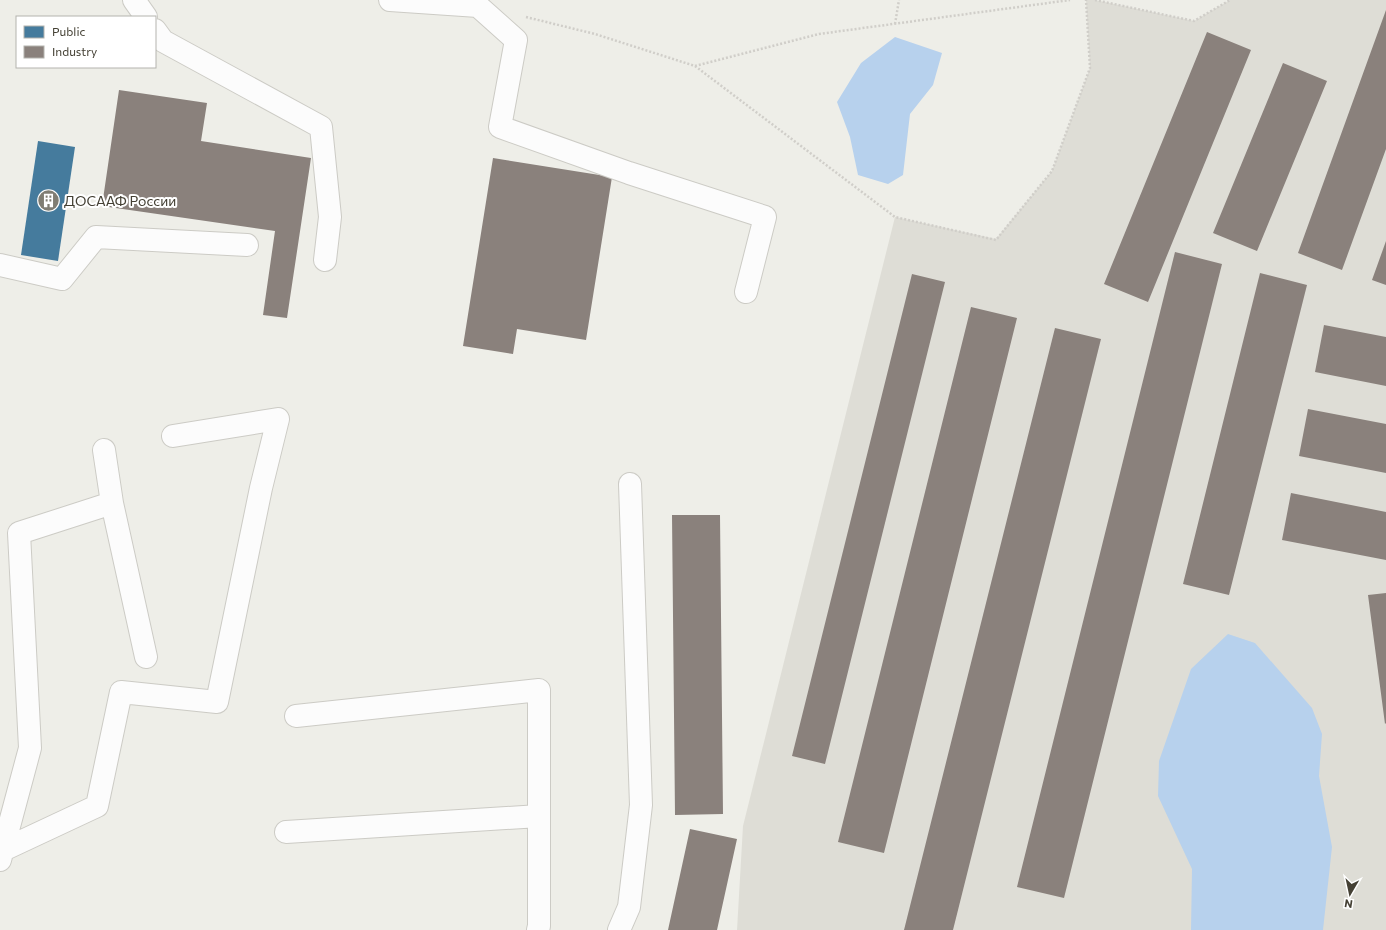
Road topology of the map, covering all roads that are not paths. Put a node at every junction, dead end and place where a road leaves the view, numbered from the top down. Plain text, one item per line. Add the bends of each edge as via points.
1 (134, 0) edge
2 (390, 0) edge
3 (145, 16) edge
4 (156, 31) edge
5 (247, 245) dead end
6 (325, 260) dead end
7 (0, 265) edge
8 (746, 292) dead end
9 (173, 436) dead end
10 (104, 450) dead end
11 (630, 484) dead end
12 (112, 503) junction
13 (146, 657) dead end
14 (296, 716) dead end
15 (539, 816) junction
16 (286, 832) dead end
17 (1, 856) edge
18 (538, 930) edge
19 (619, 930) edge

1 - 3 lane
2 - 8 lane via 478,6 516,40 500,127 629,173 765,217
4 - 6 lane via 163,41 321,127 330,217
5 - 7 lane via 96,237 62,279
9 - 17 lane via 278,418 217,702 120,692 97,806
10 - 12 lane
11 - 19 lane via 641,805 629,907
12 - 13 lane
12 - 17 lane via 19,533 30,748
14 - 15 lane via 539,690
15 - 16 lane
15 - 18 lane

